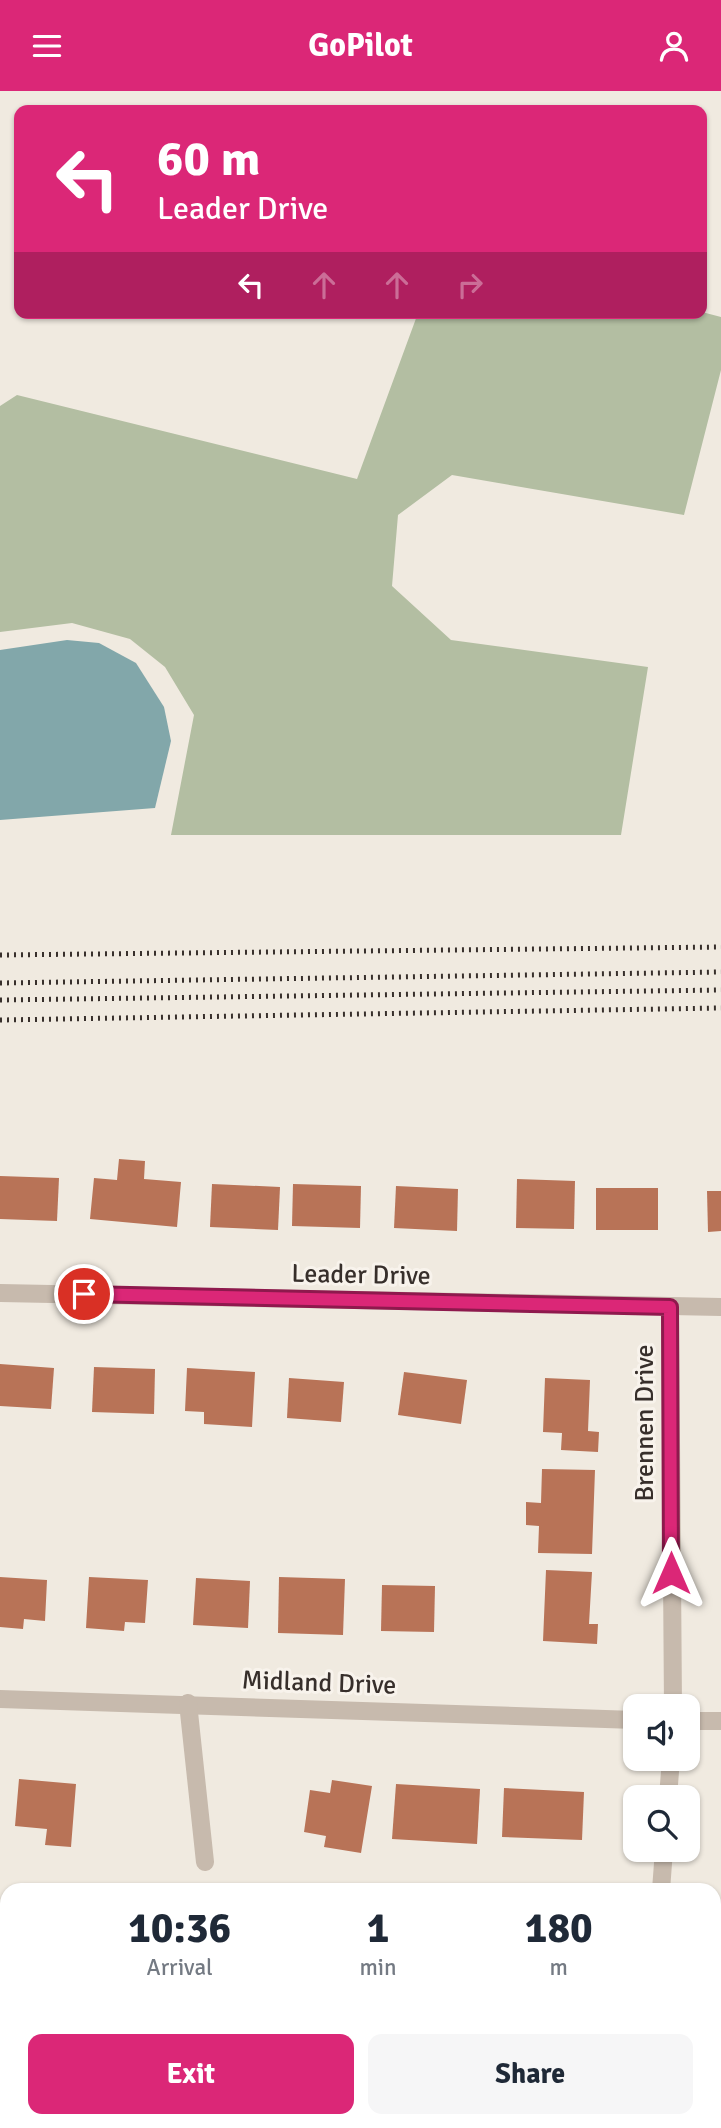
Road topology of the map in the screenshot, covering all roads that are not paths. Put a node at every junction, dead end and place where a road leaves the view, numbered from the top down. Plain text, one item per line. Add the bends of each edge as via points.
1 (0, 1293) edge
2 (670, 1307) junction
3 (721, 1307) edge
4 (673, 1694) edge
5 (0, 1699) edge
6 (188, 1703) junction
7 (623, 1720) edge
8 (700, 1721) edge
9 (721, 1721) edge
10 (205, 1862) dead end
11 (663, 1862) edge
12 (662, 1883) edge

1 - 2 street, Leader Drive
2 - 3 street, Leader Drive
2 - 4 street, Brennen Drive
5 - 6 street, Midland Drive
6 - 7 street, Midland Drive
6 - 10 street
8 - 9 street
11 - 12 street

